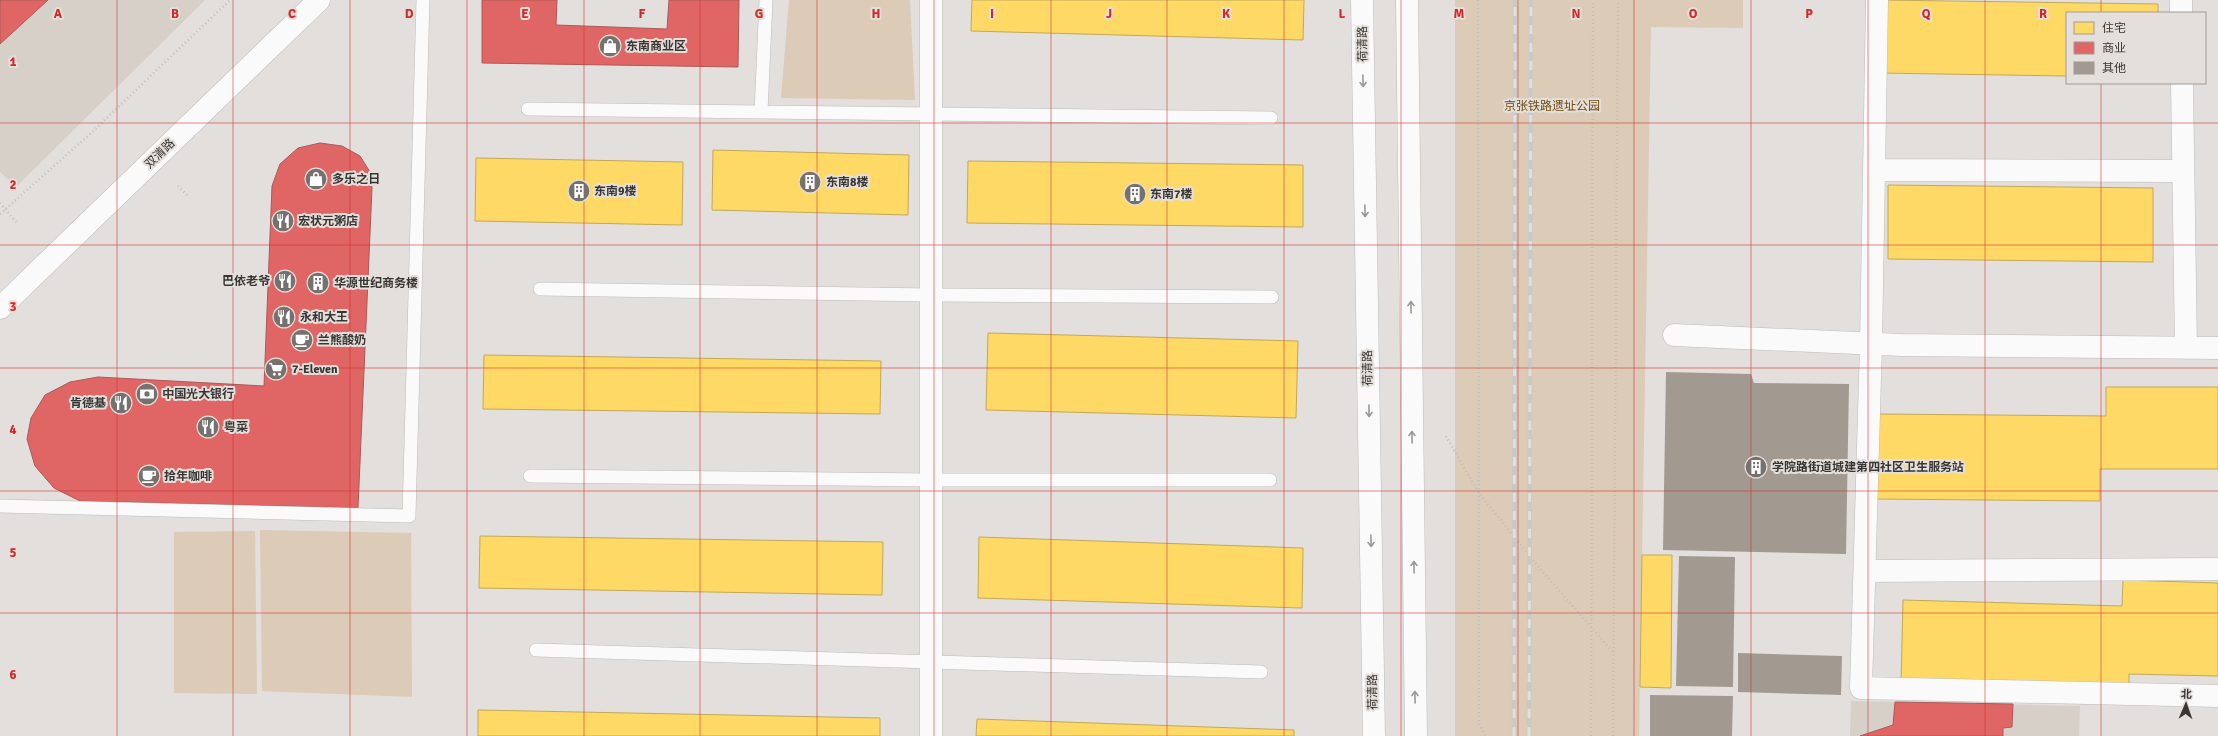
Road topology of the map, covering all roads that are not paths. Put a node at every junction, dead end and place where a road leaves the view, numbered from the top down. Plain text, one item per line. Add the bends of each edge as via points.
1 (319, 0) edge
2 (423, 0) edge
3 (766, 0) edge
4 (931, 0) edge
5 (1362, 0) edge
6 (1407, 0) edge
7 (1877, 0) edge
8 (2181, 0) edge
9 (2181, 12) edge
10 (2182, 84) edge
11 (528, 109) dead end
12 (761, 112) junction
13 (931, 115) junction
14 (1271, 118) dead end
15 (1875, 170) junction
16 (2183, 172) junction
17 (540, 289) dead end
18 (931, 295) junction
19 (1272, 297) dead end
20 (0, 308) edge
21 (1674, 335) dead end
22 (1871, 344) junction
23 (2186, 348) junction
24 (2218, 348) edge
25 (530, 476) dead end
26 (931, 480) junction
27 (1270, 480) dead end
28 (0, 506) edge
29 (2218, 569) edge
30 (1865, 570) junction
31 (536, 650) dead end
32 (931, 661) junction
33 (1261, 672) dead end
34 (2218, 696) edge
35 (931, 736) edge
36 (1374, 736) edge
37 (1416, 736) edge

1 - 20 street, 双清路
2 - 28 lane via 409,516
3 - 12 lane
4 - 13 street
5 -> 36 street, 荷清路
37 -> 6 street
7 - 15 street
8 - 9 street
10 - 16 street
11 - 12 lane
12 - 13 lane
13 - 14 lane
13 - 18 street
15 - 16 street
15 - 22 street
16 - 23 street
17 - 18 lane
18 - 19 lane
18 - 26 street
21 - 22 street
22 - 23 street
22 - 30 street
23 - 24 street
25 - 26 lane
26 - 27 lane
26 - 32 street
29 - 30 street
30 - 34 street via 1862,688
31 - 32 lane
32 - 33 lane
32 - 35 street

